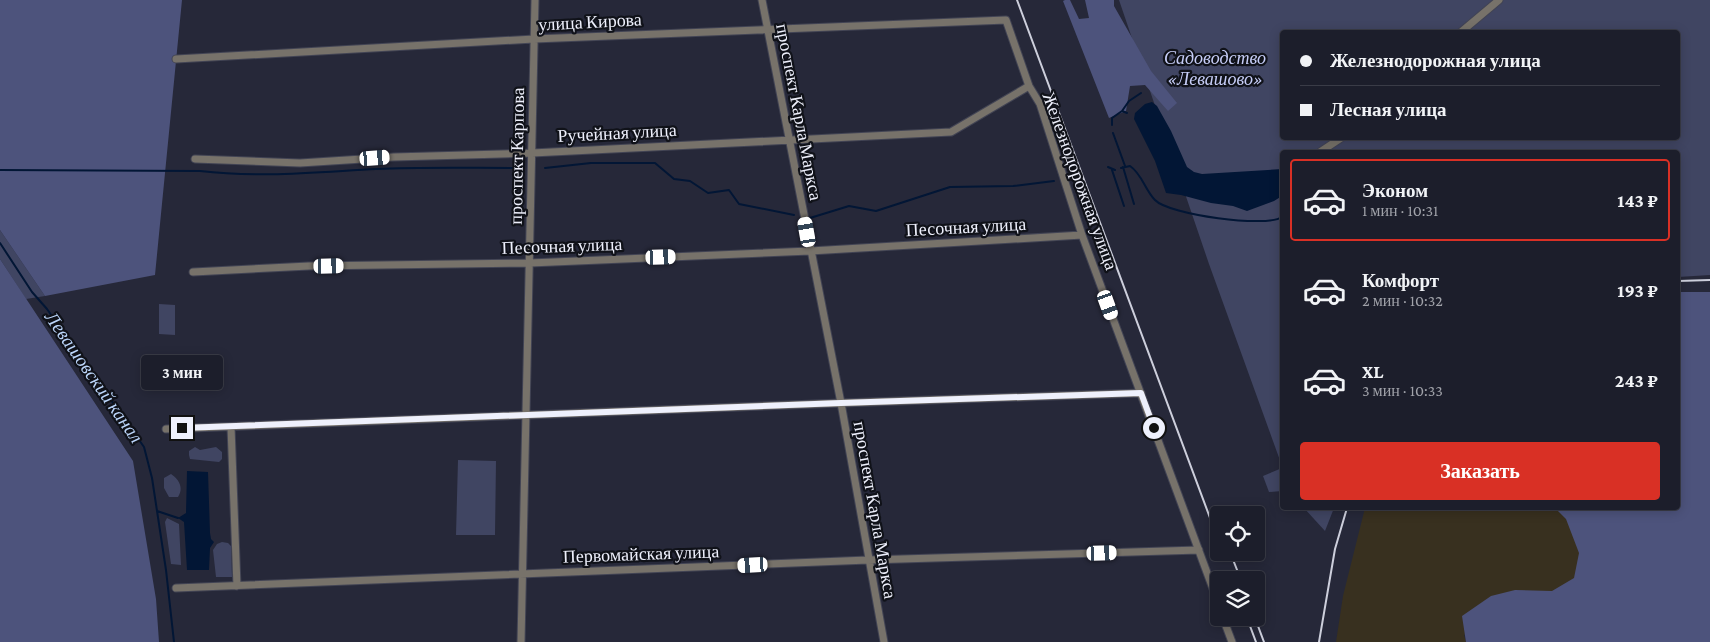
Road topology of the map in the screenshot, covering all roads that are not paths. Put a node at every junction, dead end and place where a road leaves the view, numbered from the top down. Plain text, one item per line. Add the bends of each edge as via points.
1 (535, 0) edge
2 (762, 0) edge
3 (1499, 0) edge
4 (1006, 20) joint
5 (767, 28) junction
6 (1463, 30) edge
7 (534, 39) junction
8 (176, 59) dead end
9 (1029, 86) junction
10 (790, 139) junction
11 (1337, 140) edge
12 (1323, 150) edge
13 (532, 153) junction
14 (195, 159) dead end
15 (1082, 235) junction
16 (810, 251) junction
17 (530, 263) junction
18 (192, 272) dead end
19 (1141, 393) junction
20 (841, 403) junction
21 (525, 416) junction
22 (231, 427) junction
23 (166, 429) dead end
24 (1198, 550) junction
25 (868, 560) junction
26 (523, 574) junction
27 (1210, 581) edge
28 (237, 586) junction
29 (176, 588) dead end
30 (1226, 626) edge
31 (521, 642) edge
32 (884, 642) edge
33 (1232, 642) edge

1 - 7 street, проспект Карпова
2 - 5 street, проспект Карла Маркса
3 - 6 street
4 - 5 street, улица Кирова
4 - 9 street, Железнодорожная улица
5 - 7 street, улица Кирова
5 - 10 street, проспект Карла Маркса
7 - 8 street, улица Кирова
7 - 13 street, проспект Карпова
9 - 10 street, Ручейная улица via 951,132
9 - 15 street, Железнодорожная улица via 1040,104
10 - 13 street, Ручейная улица
10 - 16 street, проспект Карла Маркса
11 - 12 street
13 - 14 street, Ручейная улица via 300,162
13 - 17 street, проспект Карпова
15 - 16 street, Песочная улица
15 - 19 street, Железнодорожная улица
16 - 17 street, Песочная улица
16 - 20 street, проспект Карла Маркса
17 - 18 street, Песочная улица via 309,266
17 - 21 street, проспект Карпова
19 - 20 street
19 - 24 street, Железнодорожная улица
20 - 21 street
20 - 25 street, проспект Карла Маркса
21 - 22 street
21 - 26 street, проспект Карпова
22 - 23 street
22 - 28 street
24 - 25 street, Первомайская улица
24 - 27 street, Железнодорожная улица
25 - 26 street, Первомайская улица
25 - 32 street, проспект Карла Маркса
26 - 28 street, Первомайская улица
26 - 31 street, проспект Карпова
28 - 29 street, Первомайская улица
30 - 33 street

